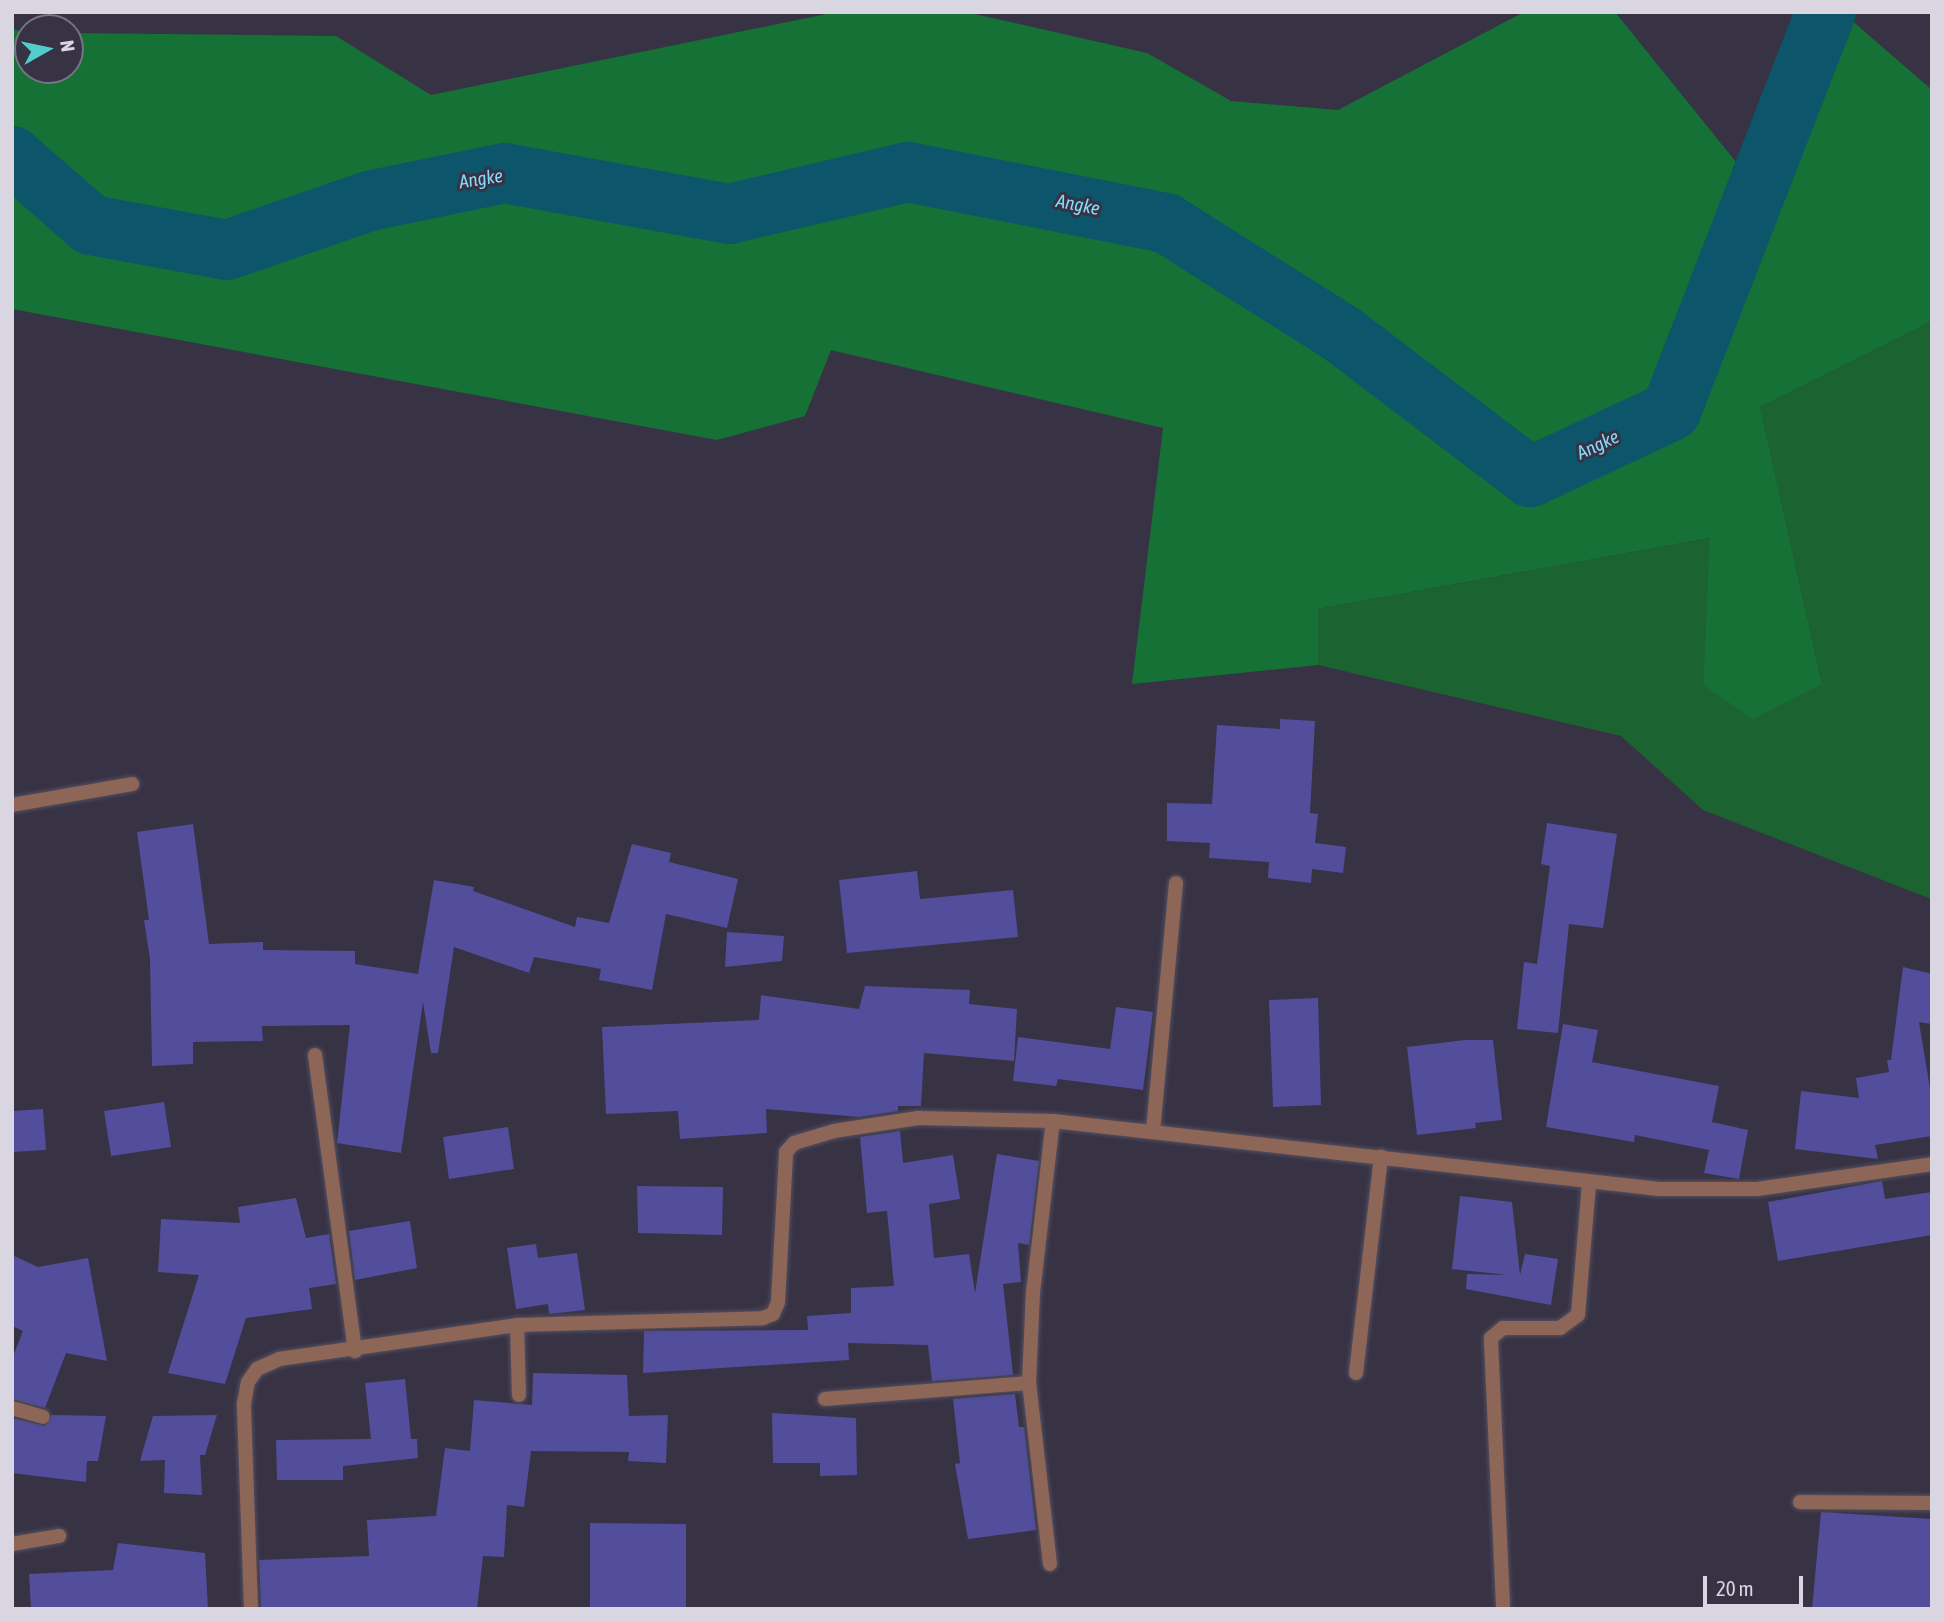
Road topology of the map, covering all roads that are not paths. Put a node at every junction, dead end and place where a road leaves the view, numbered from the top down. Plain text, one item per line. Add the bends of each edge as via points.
1 (132, 784) dead end
2 (12, 805) edge
3 (1176, 883) dead end
4 (315, 1055) dead end
5 (1054, 1121) junction
6 (1153, 1131) junction
7 (1381, 1156) junction
8 (1932, 1164) edge
9 (1589, 1185) junction
10 (517, 1325) junction
11 (355, 1350) junction
12 (1356, 1373) dead end
13 (1029, 1383) junction
14 (519, 1395) dead end
15 (825, 1399) dead end
16 (12, 1408) edge
17 (43, 1417) dead end
18 (1800, 1502) dead end
19 (1932, 1503) edge
20 (58, 1536) dead end
21 (12, 1544) edge
22 (1050, 1564) dead end
23 (1503, 1605) dead end
24 (251, 1609) edge

1 - 2 street
3 - 6 street
4 - 11 street
5 - 6 street
5 - 10 street via 918,1118 877,1122 794,1143 783,1160 778,1301 773,1314 763,1318
5 - 13 street via 1034,1283
6 - 7 street
7 - 9 street
7 - 12 street
8 - 9 street via 1758,1189
9 - 23 street via 1578,1315 1560,1328 1503,1328 1491,1338
10 - 11 street
10 - 14 street
11 - 24 street via 279,1359 257,1369 248,1381 244,1404
13 - 15 street
13 - 22 street
16 - 17 street
18 - 19 street
20 - 21 street

